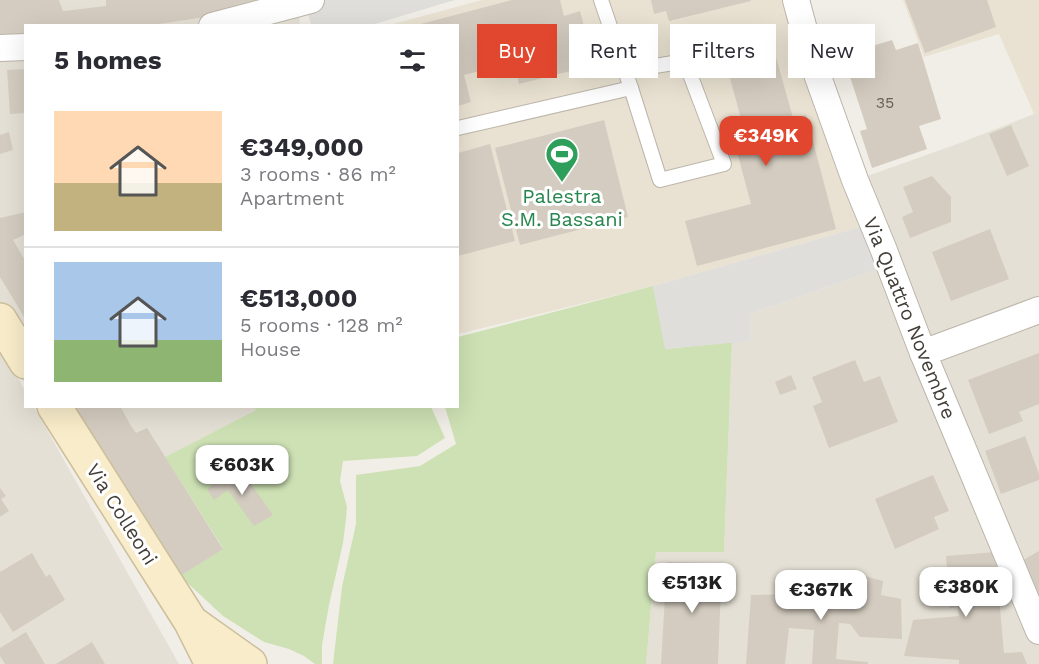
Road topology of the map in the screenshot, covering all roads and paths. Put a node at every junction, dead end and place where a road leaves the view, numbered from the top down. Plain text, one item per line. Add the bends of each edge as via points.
1 (311, 0) edge
2 (601, 0) edge
3 (796, 0) edge
4 (220, 24) edge
5 (609, 24) edge
6 (24, 47) edge
7 (0, 48) edge
8 (658, 66) edge
9 (627, 78) edge
10 (631, 88) junction
11 (459, 128) edge
12 (1039, 310) edge
13 (0, 320) edge
14 (923, 353) junction
15 (24, 359) edge
16 (55, 408) edge
17 (191, 622) junction
18 (1039, 631) edge
19 (212, 664) edge
20 (250, 664) edge

1 - 4 street
2 - 5 lane
3 - 14 street, Via Quattro Novembre via 813,63 851,170
6 - 7 street
8 - 10 lane via 685,61 724,164 660,180
9 - 10 lane
10 - 11 lane
12 - 14 street
13 - 15 street
14 - 18 street, Via Quattro Novembre
16 - 17 street, Via Colleoni
17 - 19 street, Via Colleoni
17 - 20 street, Via Colleoni

